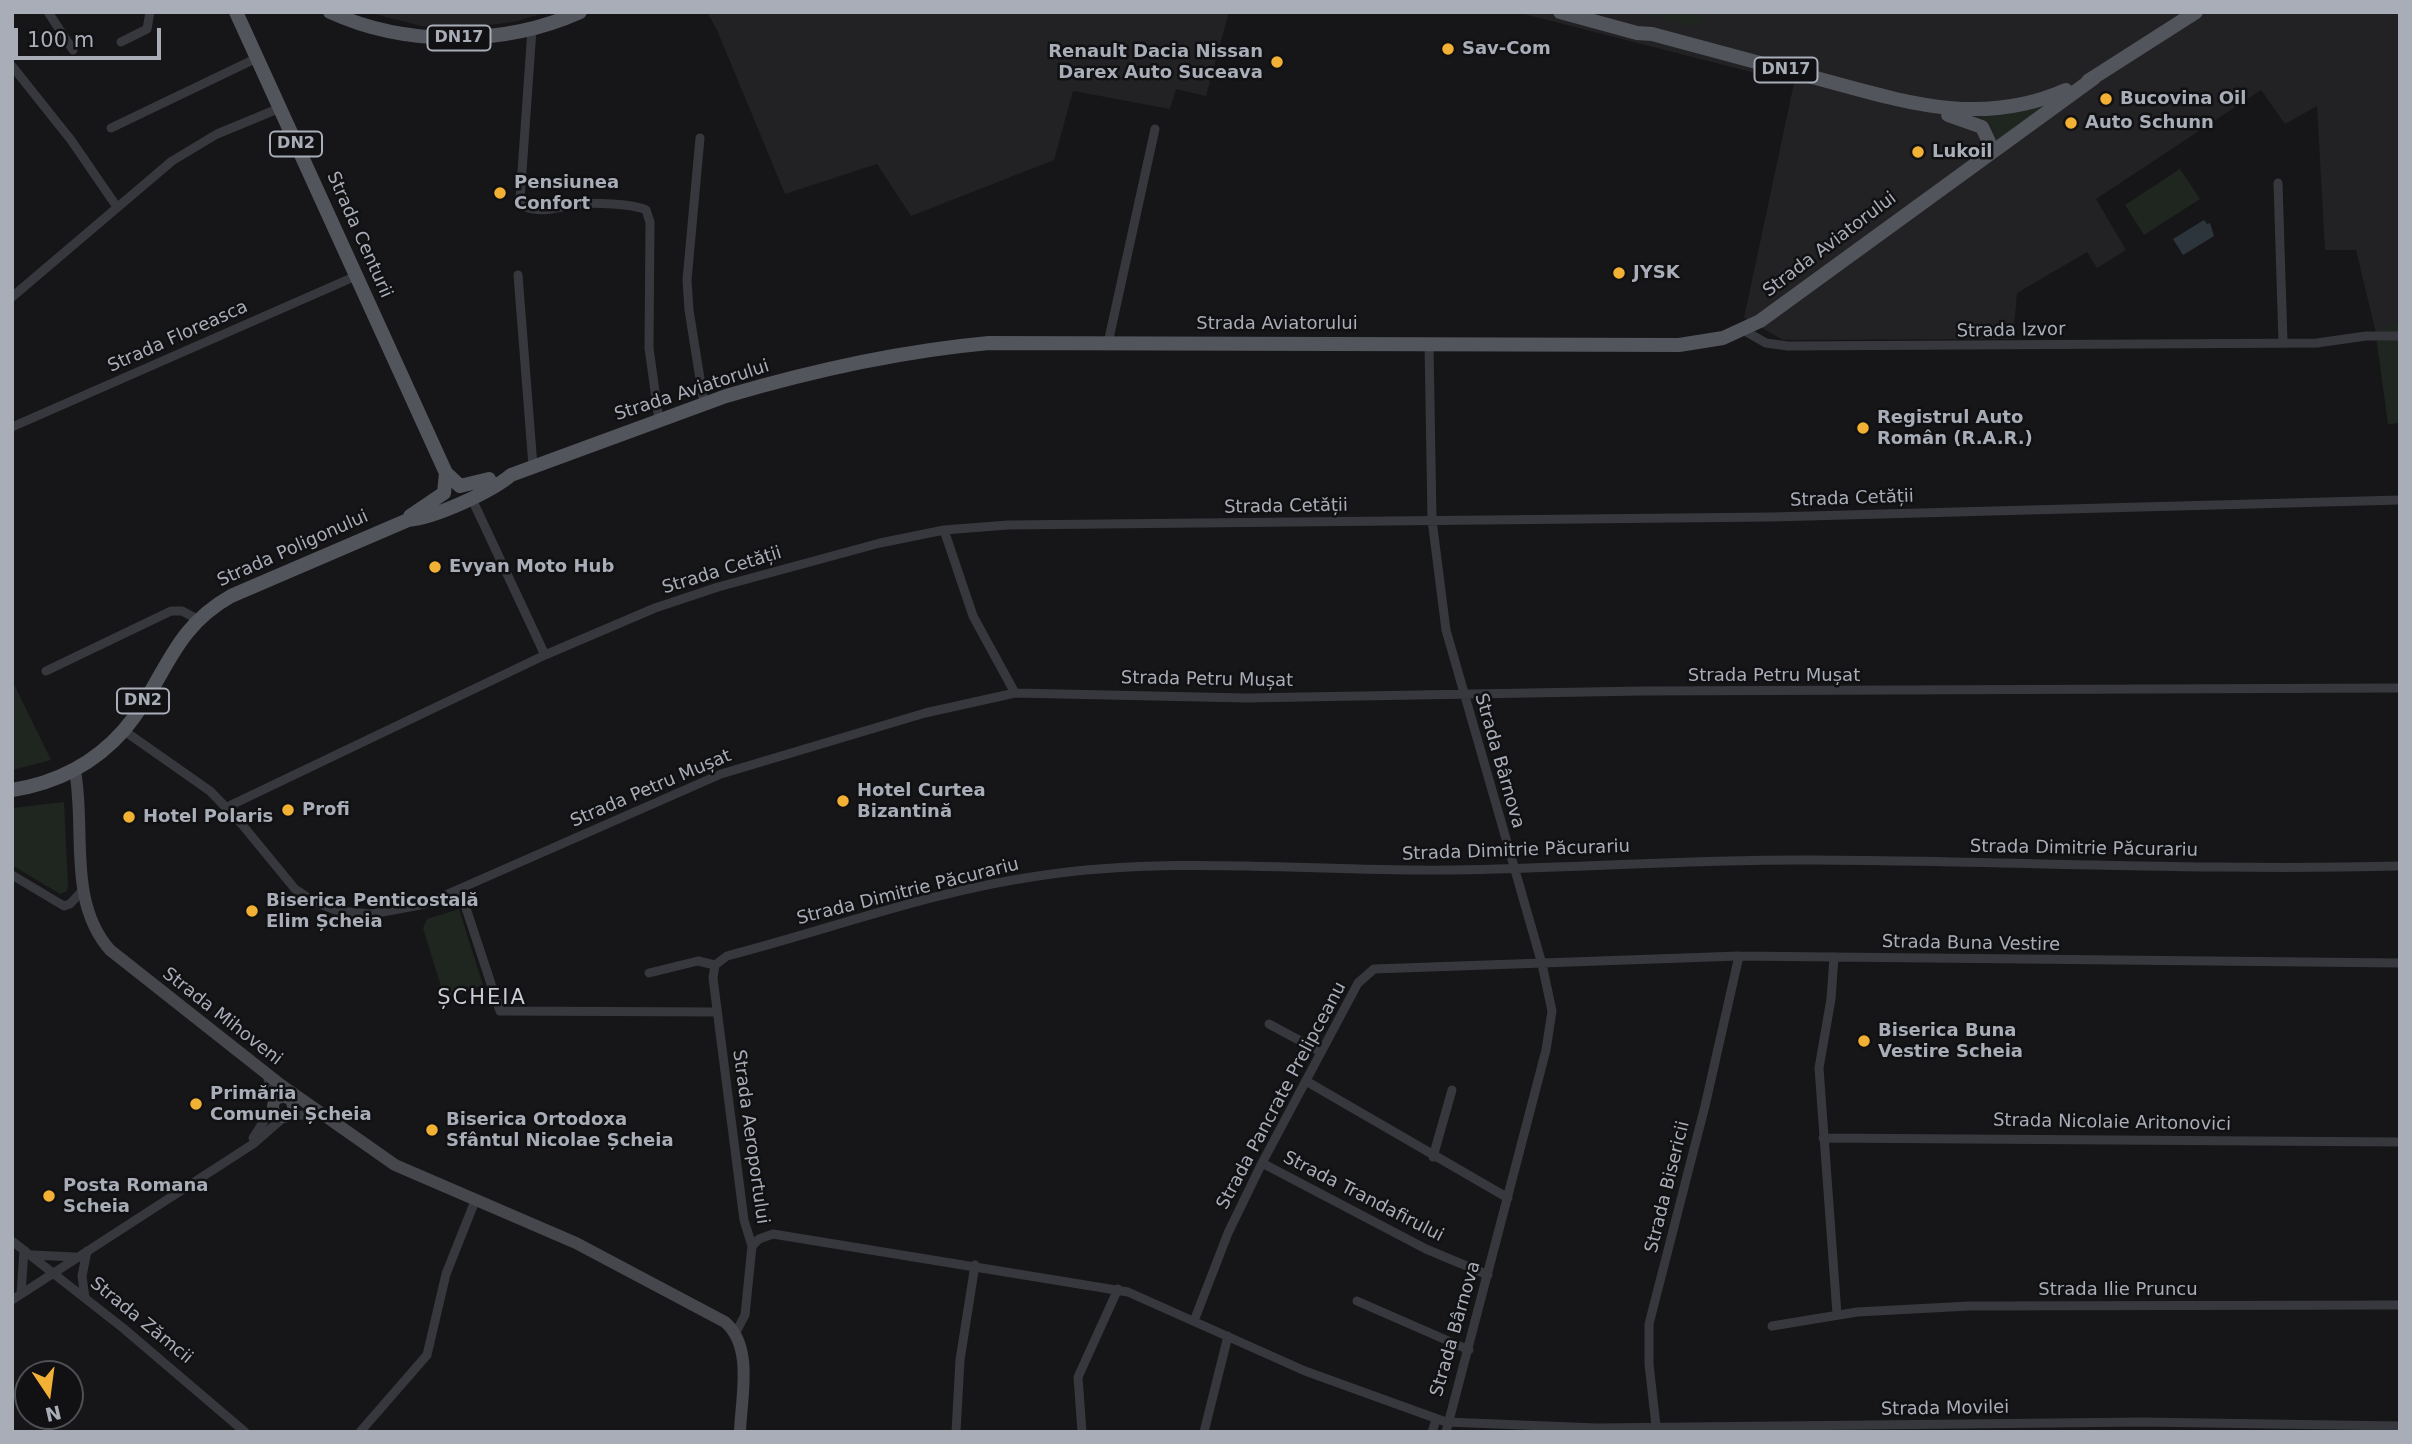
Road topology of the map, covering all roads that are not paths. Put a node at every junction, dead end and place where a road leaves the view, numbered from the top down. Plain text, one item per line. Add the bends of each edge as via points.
1 (48, 12) edge
2 (150, 12) edge
3 (236, 12) edge
4 (330, 12) edge
5 (350, 12) edge
6 (580, 12) edge
7 (1560, 12) edge
8 (1593, 12) edge
9 (2196, 12) edge
10 (386, 29) junction
11 (532, 29) junction
12 (1652, 34) junction
13 (121, 42) dead end
14 (73, 50) dead end
15 (257, 58) junction
16 (12, 66) edge
17 (2094, 78) junction
18 (1920, 106) junction
19 (280, 107) junction
20 (111, 128) dead end
21 (1154, 129) dead end
22 (700, 138) dead end
23 (1984, 157) junction
24 (2278, 183) dead end
25 (117, 207) junction
26 (518, 275) dead end
27 (356, 276) junction
28 (12, 296) edge
29 (1743, 330) junction
30 (2400, 336) edge
31 (2283, 342) junction
32 (1108, 343) junction
33 (1429, 343) junction
34 (704, 404) junction
35 (659, 419) junction
36 (12, 427) edge
37 (533, 466) junction
38 (446, 473) junction
39 (511, 475) junction
40 (471, 497) junction
41 (2400, 500) edge
42 (408, 520) junction
43 (1432, 520) junction
44 (944, 530) junction
45 (197, 619) junction
46 (545, 655) junction
47 (46, 671) dead end
48 (2400, 688) edge
49 (1015, 693) junction
50 (1464, 693) junction
51 (124, 730) junction
52 (75, 771) junction
53 (12, 790) edge
54 (227, 807) junction
55 (2400, 866) edge
56 (1514, 868) junction
57 (12, 875) edge
58 (83, 890) junction
59 (460, 890) junction
60 (1739, 956) junction
61 (1834, 957) junction
62 (2400, 963) edge
63 (1542, 964) junction
64 (715, 965) junction
65 (649, 973) dead end
66 (717, 1012) junction
67 (1269, 1024) dead end
68 (1321, 1052) junction
69 (267, 1074) junction
70 (1306, 1081) junction
71 (1452, 1090) dead end
72 (283, 1100) junction
73 (320, 1114) junction
74 (286, 1117) junction
75 (1823, 1138) junction
76 (2400, 1142) edge
77 (245, 1147) junction
78 (1433, 1157) junction
79 (1262, 1163) junction
80 (1508, 1198) junction
81 (475, 1201) junction
82 (12, 1241) edge
83 (752, 1246) junction
84 (88, 1251) junction
85 (26, 1252) junction
86 (77, 1257) junction
87 (975, 1265) junction
88 (53, 1273) junction
89 (1488, 1275) junction
90 (1118, 1289) junction
91 (17, 1297) edge
92 (85, 1298) junction
93 (1357, 1301) dead end
94 (2400, 1305) edge
95 (1837, 1314) junction
96 (1194, 1321) junction
97 (1772, 1326) dead end
98 (736, 1332) junction
99 (1228, 1336) junction
100 (1469, 1350) junction
101 (1436, 1420) junction
102 (1656, 1426) junction
103 (2400, 1426) edge
104 (1446, 1427) edge
105 (1488, 1428) edge
106 (1597, 1428) junction
107 (1585, 1429) edge
108 (245, 1432) edge
109 (360, 1432) edge
110 (740, 1432) edge
111 (956, 1432) edge
112 (1082, 1432) edge
113 (1203, 1432) edge
114 (1432, 1432) edge
115 (1609, 1432) edge

1 - 14 street
2 - 13 street via 148,29
3 - 15 main road, Strada Centurii / DN2
4 - 10 main road, DN17
5 - 10 main road, DN17
6 - 11 main road, DN17
7 - 12 main road, DN17
8 - 12 main road, DN17 via 1636,24
9 - 17 main road, DN17
10 - 11 main road, DN17 via 471,38
11 - 35 street via 520,200 530,209 558,211 579,204 646,209 650,222 649,348
12 - 18 main road, DN17
15 - 19 main road, Strada Centurii / DN2
15 - 20 street
16 - 25 street
17 - 18 main road, DN17 via 2011,108
17 - 23 main road, Strada Aviatorului
18 - 23 main road via 1982,127 1989,142
19 - 25 street via 184,152
19 - 27 main road, Strada Centurii / DN2
21 - 32 street
22 - 34 street via 687,280
23 - 29 main road, Strada Aviatorului
24 - 31 street
25 - 28 street
26 - 37 street
27 - 36 street, Strada Floreasca
27 - 38 main road, Strada Centurii / DN2
29 - 31 street, Strada Izvor via 1766,342 1788,346
29 - 33 main road, Strada Aviatorului via 1679,345
30 - 31 street, Strada Izvor
32 - 33 main road, Strada Aviatorului
32 - 34 main road, Strada Aviatorului via 1018,342 938,348 760,386
33 - 43 street, Strada Bârnova
34 - 35 main road, Strada Aviatorului
35 - 37 main road, Strada Aviatorului
37 - 39 main road, Strada Aviatorului
38 - 39 main road via 466,487
38 - 42 main road, DN2 via 444,494 413,512
39 - 40 main road, Strada Aviatorului
40 - 42 main road, Strada Aviatorului
40 - 46 street
41 - 43 street, Strada Cetății via 1771,517
42 - 45 main road, Strada Poligonului / DN2 via 247,588
43 - 44 street, Strada Cetății via 1008,525
43 - 50 street, Strada Bârnova via 1446,630
44 - 46 street, Strada Cetății via 718,587 655,608
44 - 49 street via 973,616
45 - 47 street via 171,611
45 - 51 main road, Strada Poligonului / DN2
46 - 54 street, Strada Cetății
48 - 50 street, Strada Petru Mușat
49 - 50 street, Strada Petru Mușat via 1247,698
49 - 59 street, Strada Petru Mușat via 925,713 721,774
50 - 56 street, Strada Bârnova
51 - 52 main road, Strada Poligonului / DN2
51 - 54 street, Strada Petru Mușat
52 - 53 main road, DN2
52 - 58 main road, Strada Mihoveni
54 - 59 street, Strada Petru Mușat via 295,889 338,911 393,912
55 - 56 street, Strada Dimitrie Păcurariu via 2298,869 1803,860
56 - 63 street, Strada Bârnova
56 - 64 street, Strada Dimitrie Păcurariu via 1196,867 1041,875 887,911 727,956
57 - 58 street via 64,906
58 - 69 main road, Strada Mihoveni via 89,917 110,950
59 - 66 street via 499,1011
60 - 61 street, Strada Buna Vestire
60 - 63 street, Strada Buna Vestire
60 - 102 street, Strada Bisericii via 1649,1324
61 - 62 street, Strada Buna Vestire
61 - 75 street via 1819,1058
63 - 68 street, Strada Pancrate Prelipceanu via 1374,969 1358,983
63 - 80 street, Strada Bârnova via 1552,1026
64 - 65 street, Strada Dimitrie Păcurariu via 698,961
64 - 66 street, Strada Aeroportului
66 - 83 street, Strada Aeroportului via 744,1220
67 - 68 street
68 - 70 street, Strada Pancrate Prelipceanu
69 - 72 main road, Strada Mihoveni
69 - 72 street
70 - 78 street
70 - 79 street, Strada Pancrate Prelipceanu
71 - 78 street
72 - 73 main road, Strada Mihoveni
72 - 74 main road via 293,1109
72 - 74 main road via 275,1114
72 - 77 street
73 - 74 street
73 - 81 main road, Strada Mihoveni via 395,1165
74 - 77 street
75 - 76 street, Strada Nicolaie Aritonovici
75 - 95 street
77 - 84 street
78 - 80 street
79 - 89 street, Strada Trandafirului via 1426,1249
79 - 96 street, Strada Pancrate Prelipceanu via 1228,1233
80 - 89 street, Strada Bârnova
81 - 98 main road, Strada Mihoveni via 615,1262 717,1316
81 - 109 street via 446,1274 427,1355
82 - 85 street, Strada Zămcii
83 - 87 street, Strada Aeroportului via 773,1234
83 - 98 street via 746,1315
84 - 86 street
84 - 92 street via 82,1276
85 - 86 street
85 - 88 street, Strada Zămcii
85 - 91 street
86 - 88 street
87 - 90 street, Strada Aeroportului
87 - 111 street via 960,1360
88 - 91 street
88 - 92 street, Strada Zămcii
89 - 100 street, Strada Bârnova
90 - 96 street, Strada Aeroportului
90 - 112 street via 1078,1377
92 - 108 street, Strada Zămcii
93 - 100 street
94 - 95 street, Strada Ilie Pruncu via 1969,1306
95 - 97 street, Strada Ilie Pruncu
96 - 99 street, Strada Aeroportului
98 - 110 main road via 743,1361
99 - 101 street, Strada Aeroportului via 1305,1371
99 - 113 street
100 - 104 street, Strada Bârnova
101 - 104 street, Strada Aeroportului
101 - 114 street
102 - 103 street, Strada Movilei via 2143,1422
102 - 106 street, Strada Movilei
104 - 105 street, Strada Aeroportului
105 - 107 street, Strada Movilei
106 - 107 street, Strada Movilei
106 - 115 street

